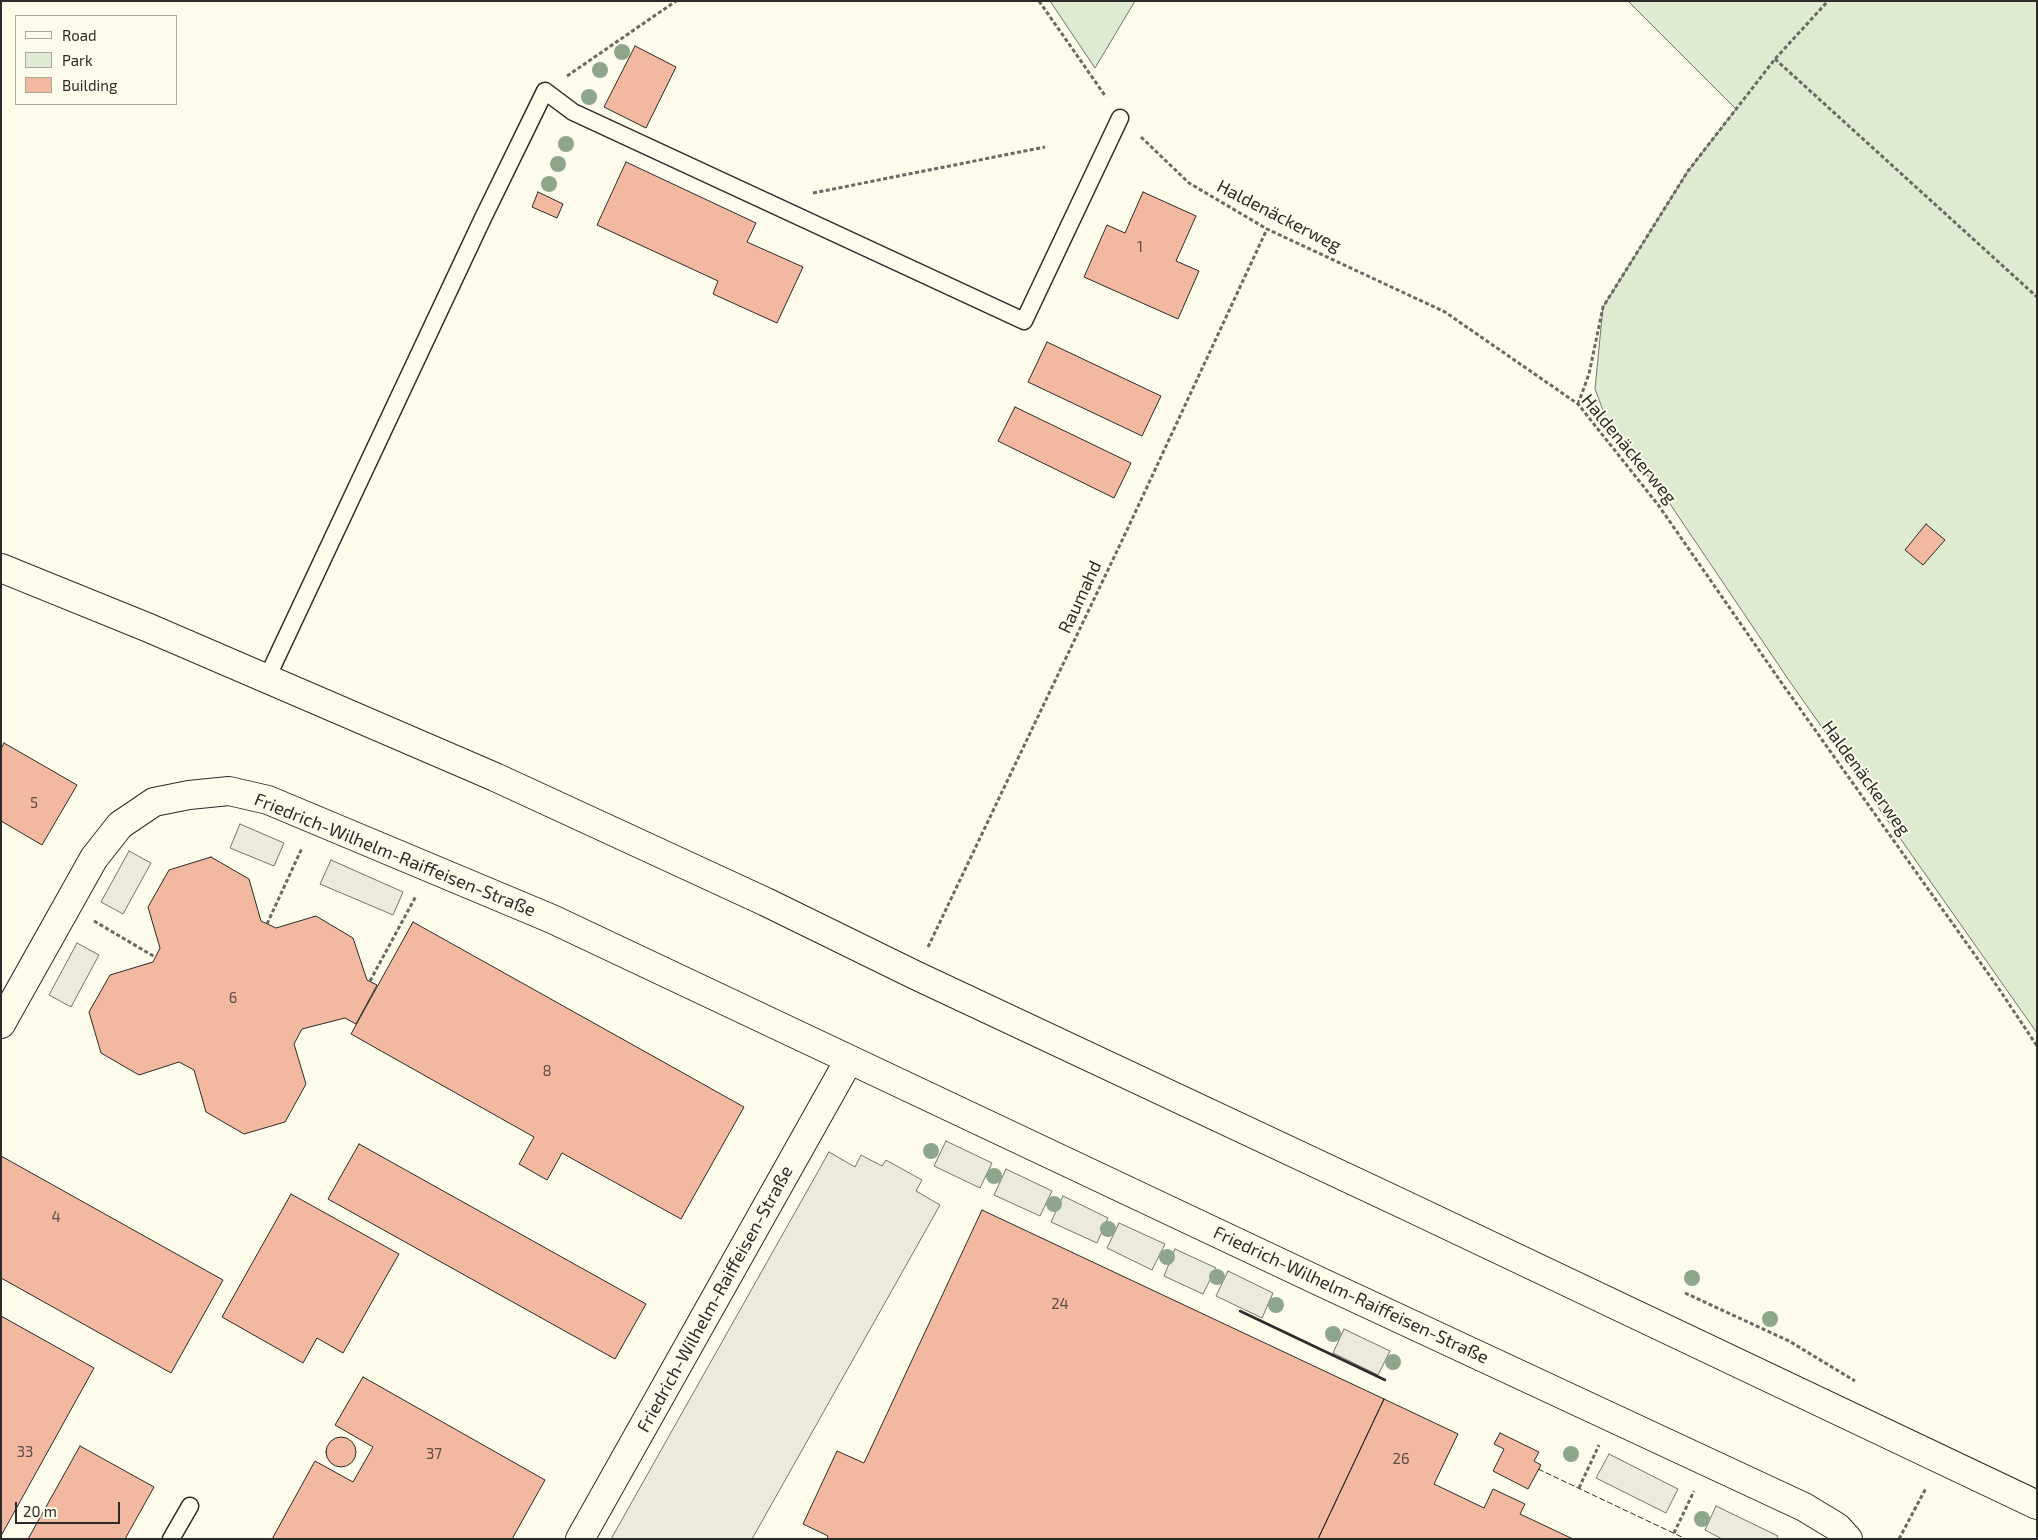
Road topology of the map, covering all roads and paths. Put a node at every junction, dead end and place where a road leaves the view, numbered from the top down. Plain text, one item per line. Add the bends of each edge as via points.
1 (676, 1) edge
2 (1039, 1) edge
3 (1828, 1) edge
4 (1775, 59) junction
5 (545, 91) junction
6 (1120, 118) junction
7 (1044, 147) dead end
8 (766, 202) junction
9 (1267, 229) junction
10 (2037, 297) edge
11 (1578, 404) junction
12 (1, 568) edge
13 (266, 678) junction
14 (315, 820) junction
15 (430, 869) junction
16 (68, 906) junction
17 (267, 924) dead end
18 (155, 957) dead end
19 (915, 975) junction
20 (370, 981) dead end
21 (1, 1024) edge
22 (2037, 1046) edge
23 (849, 1060) junction
24 (1612, 1417) junction
25 (1708, 1462) junction
26 (1928, 1483) dead end
27 (1579, 1488) dead end
28 (2037, 1505) edge
29 (190, 1506) dead end
30 (1674, 1533) dead end
31 (171, 1539) edge
32 (580, 1539) edge
33 (1848, 1539) edge
34 (1899, 1539) edge

1 - 5 path
2 - 6 path, Haldenäckerweg
3 - 4 path
4 - 10 path
4 - 11 path via 1688,171 1603,307 1589,374
5 - 8 lane via 573,112
5 - 13 lane
6 - 8 lane via 1024,321
6 - 9 path, Haldenäckerweg via 1189,183
7 - 8 path
9 - 11 path, Haldenäckerweg via 1445,312
9 - 19 path, Raumahd
11 - 22 path, Haldenäckerweg via 1660,506
12 - 13 street
13 - 19 street via 495,777
14 - 15 street, Friedrich-Wilhelm-Raiffeisen-Straße
14 - 16 street, Friedrich-Wilhelm-Raiffeisen-Straße via 268,800 228,792 154,802 120,825 94,858
14 - 17 path
15 - 20 path
15 - 23 street, Friedrich-Wilhelm-Raiffeisen-Straße via 552,919
16 - 18 path
16 - 21 street, Friedrich-Wilhelm-Raiffeisen-Straße
19 - 28 street
23 - 24 street, Friedrich-Wilhelm-Raiffeisen-Straße
23 - 32 street, Friedrich-Wilhelm-Raiffeisen-Straße
24 - 25 street, Friedrich-Wilhelm-Raiffeisen-Straße
24 - 27 path
25 - 30 path
25 - 33 street, Friedrich-Wilhelm-Raiffeisen-Straße via 1804,1507 1837,1527
26 - 34 path
29 - 31 lane

